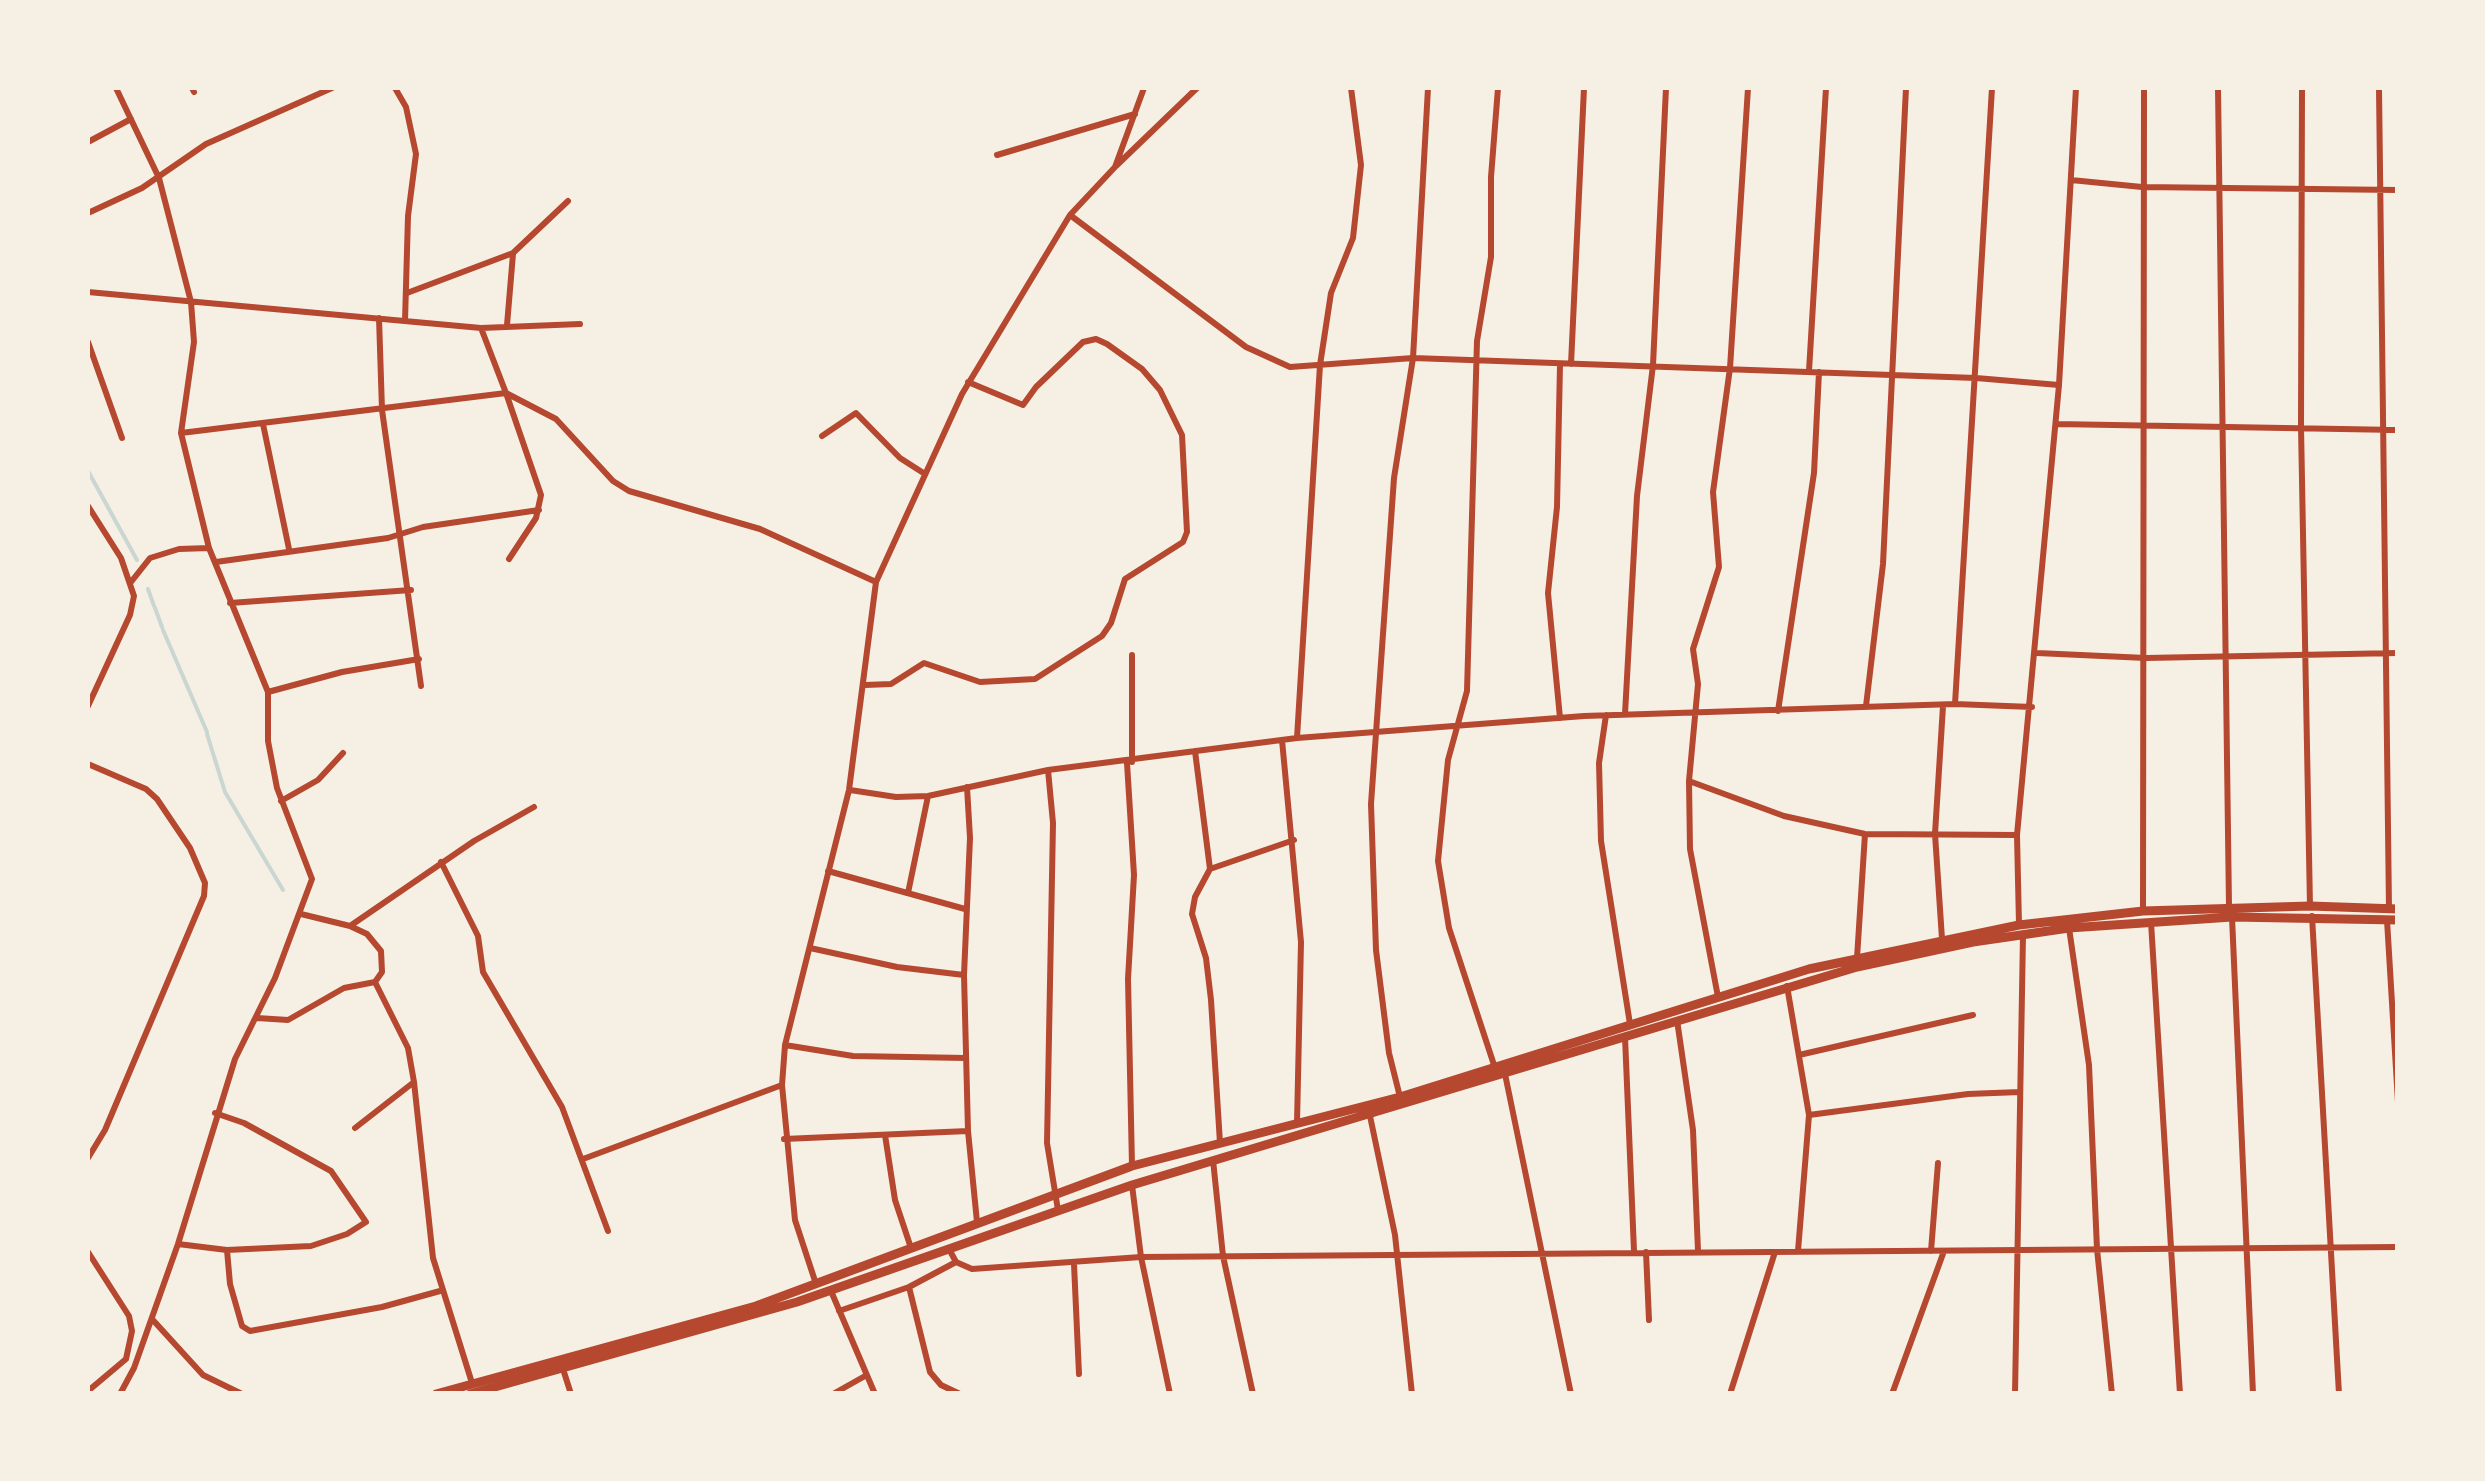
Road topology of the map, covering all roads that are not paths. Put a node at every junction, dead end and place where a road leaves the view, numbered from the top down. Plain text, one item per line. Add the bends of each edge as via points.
1 (116, 88) edge
2 (395, 88) edge
3 (1144, 88) edge
4 (1197, 88) edge
5 (1351, 88) edge
6 (1428, 88) edge
7 (1498, 88) edge
8 (1584, 88) edge
9 (1666, 88) edge
10 (1748, 88) edge
11 (1826, 88) edge
12 (1906, 88) edge
13 (1992, 88) edge
14 (2076, 88) edge
15 (2144, 88) edge
16 (2218, 88) edge
17 (2302, 88) edge
18 (2380, 88) edge
19 (328, 89) edge
20 (1135, 114) junction
21 (130, 119) junction
22 (88, 142) edge
23 (997, 155) dead end
24 (1115, 167) junction
25 (158, 178) junction
26 (2071, 180) junction
27 (2142, 186) junction
28 (2217, 188) junction
29 (2302, 190) junction
30 (2380, 190) junction
31 (2398, 190) edge
32 (568, 202) dead end
33 (88, 213) edge
34 (1070, 215) junction
35 (513, 253) junction
36 (88, 292) edge
37 (407, 293) junction
38 (191, 302) junction
39 (379, 318) junction
40 (406, 321) junction
41 (580, 324) dead end
42 (507, 325) junction
43 (481, 328) junction
44 (88, 342) edge
45 (1413, 358) junction
46 (1478, 361) junction
47 (1571, 364) junction
48 (1320, 365) junction
49 (1560, 365) junction
50 (1653, 365) junction
51 (1730, 368) junction
52 (1809, 371) junction
53 (1819, 372) junction
54 (1891, 375) junction
55 (1976, 378) junction
56 (968, 382) junction
57 (2059, 386) junction
58 (506, 393) junction
59 (382, 410) junction
60 (263, 424) junction
61 (2056, 424) junction
62 (2144, 426) junction
63 (2224, 427) junction
64 (2300, 427) junction
65 (2386, 430) junction
66 (2398, 430) edge
67 (181, 433) junction
68 (822, 436) dead end
69 (122, 438) dead end
70 (925, 474) junction
71 (88, 506) edge
72 (538, 510) junction
73 (400, 535) junction
74 (209, 548) junction
75 (289, 550) junction
76 (509, 559) dead end
77 (216, 562) junction
78 (876, 582) junction
79 (131, 583) junction
80 (411, 590) junction
81 (230, 603) junction
82 (2226, 653) junction
83 (2308, 653) junction
84 (2388, 653) junction
85 (2398, 653) edge
86 (2037, 654) junction
87 (1132, 655) dead end
88 (2146, 658) junction
89 (419, 659) junction
90 (864, 685) junction
91 (422, 686) dead end
92 (268, 692) junction
93 (1955, 704) junction
94 (88, 706) edge
95 (1866, 706) junction
96 (1943, 706) junction
97 (2032, 707) junction
98 (1778, 710) junction
99 (1696, 711) junction
100 (1626, 714) junction
101 (1606, 715) junction
102 (1560, 718) junction
103 (1456, 726) junction
104 (1374, 732) junction
105 (1297, 738) junction
106 (1282, 740) junction
107 (343, 752) dead end
108 (1195, 752) junction
109 (1130, 762) junction
110 (88, 764) edge
111 (1048, 770) junction
112 (1689, 781) junction
113 (967, 787) junction
114 (849, 790) junction
115 (928, 796) junction
116 (281, 802) junction
117 (534, 807) dead end
118 (1865, 834) junction
119 (1936, 834) junction
120 (2017, 835) junction
121 (1294, 840) junction
122 (441, 862) junction
123 (1210, 868) junction
124 (828, 870) junction
125 (908, 893) junction
126 (966, 909) junction
127 (2143, 911) junction
128 (2311, 911) junction
129 (2230, 912) junction
130 (301, 914) junction
131 (2393, 914) edge
132 (2151, 922) junction
133 (350, 926) junction
134 (2069, 928) junction
135 (2021, 929) junction
136 (1942, 938) junction
137 (810, 948) junction
138 (1858, 958) junction
139 (964, 975) junction
140 (375, 982) junction
141 (1787, 985) junction
142 (1718, 997) junction
143 (1973, 1015) dead end
144 (258, 1018) junction
145 (1676, 1018) junction
146 (1630, 1024) junction
147 (1625, 1035) junction
148 (786, 1045) junction
149 (1799, 1055) junction
150 (966, 1058) junction
151 (1495, 1068) junction
152 (1505, 1074) junction
153 (414, 1082) junction
154 (782, 1085) junction
155 (2020, 1092) junction
156 (1400, 1097) junction
157 (2398, 1102) edge
158 (215, 1112) junction
159 (1809, 1115) junction
160 (1370, 1116) junction
161 (1297, 1126) junction
162 (355, 1128) dead end
163 (968, 1131) junction
164 (885, 1136) junction
165 (784, 1139) junction
166 (1220, 1143) junction
167 (88, 1158) edge
168 (1212, 1159) junction
169 (583, 1160) junction
170 (1938, 1163) dead end
171 (1132, 1166) junction
172 (1132, 1184) junction
173 (1054, 1193) junction
174 (1058, 1210) junction
175 (978, 1222) junction
176 (608, 1231) dead end
177 (178, 1244) junction
178 (2330, 1247) junction
179 (2398, 1247) edge
180 (911, 1248) junction
181 (2016, 1248) junction
182 (949, 1249) junction
183 (2246, 1249) junction
184 (227, 1250) junction
185 (2097, 1250) junction
186 (2172, 1250) junction
187 (1634, 1251) junction
188 (1798, 1251) junction
189 (1931, 1251) junction
190 (1944, 1251) junction
191 (88, 1252) edge
192 (1646, 1252) junction
193 (1698, 1252) junction
194 (1776, 1252) junction
195 (1398, 1255) junction
196 (1539, 1255) junction
197 (1223, 1256) junction
198 (1141, 1257) junction
199 (956, 1262) junction
200 (1074, 1264) junction
201 (816, 1285) junction
202 (909, 1287) junction
203 (440, 1291) junction
204 (831, 1291) junction
205 (839, 1312) junction
206 (152, 1318) junction
207 (1649, 1320) dead end
208 (563, 1369) junction
209 (1079, 1374) dead end
210 (865, 1376) junction
211 (471, 1388) edge
212 (88, 1391) edge
213 (120, 1394) edge
214 (242, 1394) edge
215 (436, 1394) edge
216 (571, 1394) edge
217 (832, 1394) edge
218 (875, 1394) edge
219 (960, 1394) edge
220 (1170, 1394) edge
221 (1252, 1394) edge
222 (1412, 1394) edge
223 (1571, 1394) edge
224 (1730, 1394) edge
225 (1892, 1394) edge
226 (2014, 1394) edge
227 (2112, 1394) edge
228 (2180, 1394) edge
229 (2252, 1394) edge
230 (2339, 1394) edge

1 - 21 street
2 - 37 street via 416,154
3 - 20 street
4 - 24 street
5 - 48 street via 1361,165 1358,201 1346,263 1331,293
6 - 45 street
7 - 46 street via 1491,257
8 - 47 street
9 - 50 street
10 - 51 street
11 - 52 street
12 - 54 street
13 - 55 street
14 - 26 street
15 - 27 street
16 - 28 street
17 - 29 street
18 - 30 street
19 - 25 street via 206,144
20 - 23 street
20 - 24 street
21 - 22 street
21 - 25 street
24 - 34 street
25 - 33 street
25 - 38 street
26 - 27 street
26 - 57 street
27 - 28 street
27 - 62 street
28 - 29 street
28 - 63 street
29 - 30 street
29 - 64 street
30 - 31 street
30 - 65 street
32 - 35 street
34 - 48 street via 1256,353 1290,368
34 - 56 street
35 - 37 street
35 - 42 street
36 - 38 street
37 - 40 street
38 - 39 street
38 - 67 street via 194,342
39 - 40 street
39 - 59 street
40 - 43 street
41 - 42 street
42 - 43 street
43 - 58 street
44 - 69 street
45 - 46 street
45 - 48 street
45 - 104 street via 1394,478
46 - 49 street
46 - 103 street via 1467,690
47 - 49 street
47 - 50 street
48 - 105 street
49 - 102 street via 1558,508 1548,593
50 - 51 street
50 - 100 street via 1637,496
51 - 52 street
51 - 99 street via 1713,492 1718,566 1693,649
52 - 53 street
53 - 54 street
53 - 98 street via 1814,473
54 - 55 street
54 - 95 street via 1883,564
55 - 57 street
55 - 93 street
56 - 70 street
56 - 90 street via 1023,405 1083,342 1107,344 1160,390 1182,435 1188,532 1184,542 1125,579 1102,636 1036,680 980,682 924,663 892,684
57 - 61 street
58 - 59 street
58 - 72 street via 540,486
58 - 78 street via 556,419 629,490 760,529
59 - 60 street
59 - 73 street
60 - 67 street
60 - 75 street
61 - 62 street
61 - 86 street
62 - 63 street
62 - 88 street
63 - 64 street
63 - 82 street
64 - 65 street
64 - 83 street
65 - 66 street
65 - 84 street
67 - 74 street
68 - 70 street via 856,413
70 - 78 street
71 - 79 street
72 - 73 street
72 - 76 street
73 - 75 street
73 - 80 street
74 - 77 street
74 - 79 street via 150,558
75 - 77 street
77 - 81 street
78 - 90 street
79 - 94 street via 130,615
80 - 81 street
80 - 89 street
81 - 92 street
82 - 83 street
82 - 88 street
82 - 129 street
83 - 84 street
83 - 128 street
84 - 85 street
84 - 131 street
86 - 88 street
86 - 97 street
87 - 109 street
88 - 127 street
89 - 91 street
89 - 92 street
90 - 114 street
92 - 116 street via 268,741
93 - 96 street
93 - 97 street
95 - 96 street
95 - 98 street
96 - 119 street
97 - 120 street
98 - 99 street
99 - 100 street
99 - 112 street
100 - 101 street
101 - 102 street
101 - 146 street via 1601,842
102 - 103 street
103 - 104 street
103 - 151 street via 1439,842 1440,886
104 - 105 street
104 - 156 street via 1370,842 1376,950
105 - 106 street
106 - 108 street
106 - 121 street
107 - 116 street via 318,780
108 - 109 street
108 - 123 street
109 - 111 street
109 - 171 street
110 - 167 street via 157,799 205,883
111 - 113 street
111 - 173 street via 1053,823 1047,1143
112 - 118 street via 1784,816
112 - 142 street via 1690,849
113 - 115 street
113 - 126 street
114 - 115 street
114 - 124 street
115 - 125 street
116 - 130 street via 312,878
117 - 122 street
118 - 119 street
118 - 138 street
119 - 120 street
119 - 136 street
120 - 135 street
121 - 123 street
121 - 161 street via 1301,942
122 - 133 street
122 - 169 street via 478,936 483,972 562,1107
123 - 166 street via 1192,914 1206,958
124 - 125 street
124 - 137 street
125 - 126 street
126 - 139 street
127 - 129 main road
127 - 135 main road
128 - 129 main road
128 - 131 main road
128 - 178 street
129 - 132 main road
129 - 183 street
130 - 133 street
130 - 144 street
131 - 157 street
132 - 134 main road
132 - 186 street
133 - 140 street via 381,952
134 - 135 main road
134 - 185 street via 2088,1065
135 - 136 main road
135 - 141 main road
135 - 155 street
136 - 138 main road
137 - 139 street
137 - 148 street
138 - 142 main road
139 - 150 street
140 - 144 street via 344,988 288,1020
140 - 153 street via 408,1048
141 - 145 main road
141 - 149 street
142 - 146 main road
143 - 149 street
144 - 158 street
145 - 147 main road
145 - 193 street via 1693,1130
146 - 151 main road
147 - 152 main road
147 - 187 street
148 - 150 street via 853,1056
148 - 154 street
149 - 159 street
150 - 163 street
151 - 156 main road
152 - 160 main road
152 - 196 street
153 - 162 street
153 - 203 street
154 - 165 street
154 - 169 street
155 - 159 street
155 - 181 street
156 - 161 main road
158 - 177 street
158 - 184 street via 331,1171 366,1222 311,1246
159 - 188 street
160 - 168 main road
160 - 195 street
161 - 166 main road
163 - 164 street
163 - 175 street
164 - 165 street
164 - 180 street
165 - 201 street via 796,1220
166 - 171 main road
168 - 172 main road
168 - 197 street
169 - 176 street
170 - 189 street
171 - 173 main road
172 - 174 main road
172 - 198 street
173 - 174 street
173 - 175 main road
174 - 182 main road
175 - 180 main road
177 - 184 street
177 - 206 street
178 - 179 street
178 - 183 street
178 - 230 street
180 - 201 main road
181 - 185 street
181 - 190 street
181 - 226 street
182 - 199 street
182 - 204 main road
183 - 186 street
183 - 229 street
184 - 203 street via 230,1284 242,1326 250,1331
185 - 186 street
185 - 227 street
186 - 228 street
187 - 192 street
187 - 196 street
188 - 189 street
188 - 194 street
189 - 190 street
190 - 225 street
191 - 212 street via 132,1331 126,1358
192 - 193 street
192 - 207 street
193 - 194 street
194 - 224 street
195 - 196 street
195 - 197 street
195 - 222 street
196 - 223 street
197 - 198 street
197 - 221 street
198 - 200 street
198 - 220 street
199 - 200 street via 972,1269
199 - 202 street
200 - 209 street
201 - 211 main road
202 - 205 street
202 - 219 street via 930,1372
203 - 211 street
204 - 205 street
204 - 208 main road
205 - 210 street
206 - 213 street
206 - 214 street via 203,1375
208 - 211 main road
208 - 216 street
210 - 217 street
210 - 218 street
211 - 215 main road

